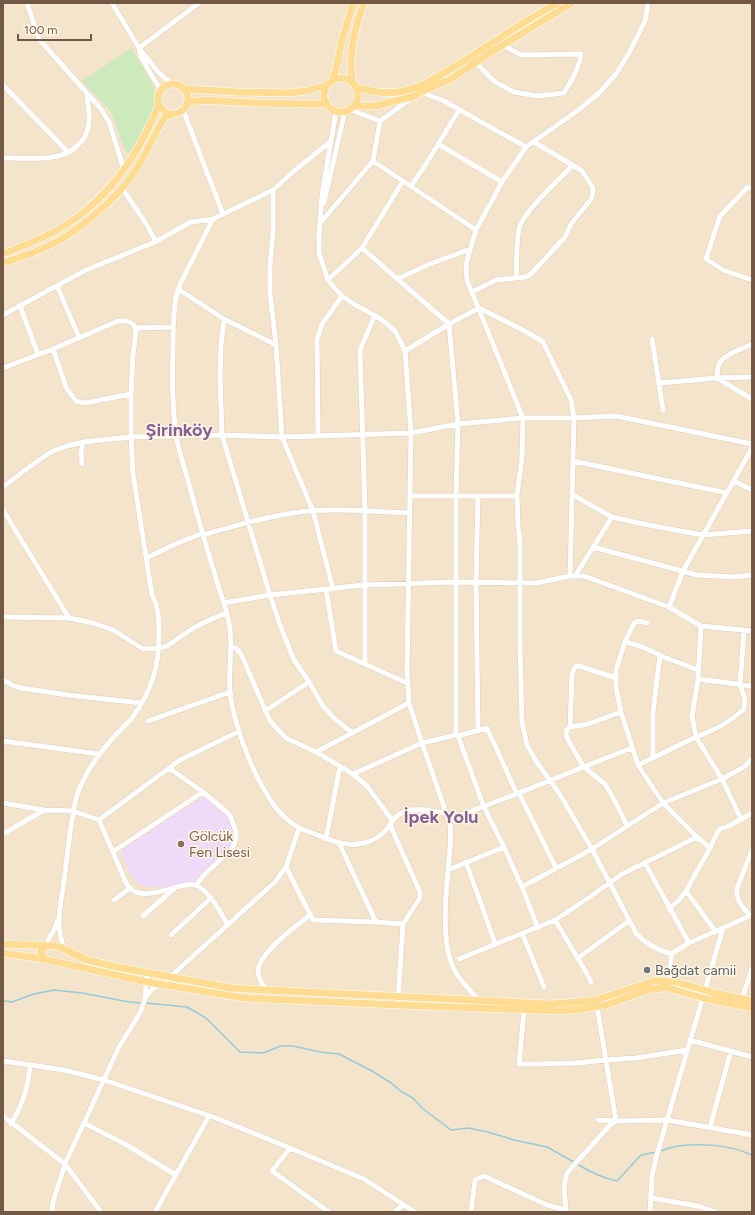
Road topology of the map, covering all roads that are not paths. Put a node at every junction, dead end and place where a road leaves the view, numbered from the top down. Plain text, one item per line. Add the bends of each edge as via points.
1 (27, 3) edge
2 (112, 3) edge
3 (199, 3) edge
4 (353, 3) edge
5 (364, 3) edge
6 (558, 3) edge
7 (572, 3) edge
8 (648, 3) edge
9 (503, 44) junction
10 (139, 48) junction
11 (475, 62) junction
12 (330, 83) junction
13 (172, 84) junction
14 (3, 85) edge
15 (354, 86) junction
16 (184, 89) junction
17 (161, 91) junction
18 (421, 92) junction
19 (87, 94) junction
20 (415, 96) junction
21 (159, 104) junction
22 (327, 104) junction
23 (185, 107) junction
24 (349, 109) junction
25 (459, 110) junction
26 (336, 111) junction
27 (172, 114) junction
28 (380, 120) junction
29 (330, 142) junction
30 (534, 142) junction
31 (438, 144) junction
32 (526, 147) junction
33 (68, 152) junction
34 (3, 158) edge
35 (373, 161) junction
36 (573, 165) junction
37 (124, 170) junction
38 (403, 181) junction
39 (502, 182) junction
40 (411, 186) junction
41 (752, 187) edge
42 (122, 188) junction
43 (274, 190) junction
44 (223, 214) junction
45 (321, 215) junction
46 (213, 219) junction
47 (320, 222) junction
48 (476, 230) junction
49 (156, 242) junction
50 (362, 248) junction
51 (470, 249) junction
52 (3, 254) edge
53 (3, 263) edge
54 (516, 278) junction
55 (397, 279) junction
56 (328, 280) junction
57 (752, 280) edge
58 (57, 286) junction
59 (178, 289) junction
60 (472, 292) junction
61 (342, 296) junction
62 (20, 306) junction
63 (479, 308) junction
64 (3, 315) edge
65 (375, 315) junction
66 (224, 319) junction
67 (449, 324) junction
68 (174, 327) junction
69 (135, 328) junction
70 (79, 337) junction
71 (652, 339) dead end
72 (752, 344) edge
73 (276, 345) junction
74 (53, 348) junction
75 (405, 351) junction
76 (38, 354) junction
77 (3, 368) edge
78 (752, 377) edge
79 (717, 378) junction
80 (659, 383) junction
81 (131, 394) junction
82 (752, 399) edge
83 (663, 410) dead end
84 (523, 418) junction
85 (574, 418) junction
86 (458, 424) junction
87 (411, 433) junction
88 (363, 434) junction
89 (222, 435) junction
90 (176, 436) junction
91 (318, 436) junction
92 (131, 437) junction
93 (282, 437) junction
94 (83, 442) junction
95 (752, 444) edge
96 (752, 448) edge
97 (573, 461) junction
98 (82, 464) dead end
99 (734, 481) junction
100 (3, 487) edge
101 (752, 490) edge
102 (727, 493) junction
103 (573, 495) junction
104 (410, 496) junction
105 (456, 496) junction
106 (478, 496) junction
107 (517, 496) junction
108 (3, 510) edge
109 (313, 511) junction
110 (364, 511) junction
111 (410, 513) junction
112 (612, 517) junction
113 (248, 522) junction
114 (752, 531) edge
115 (203, 534) junction
116 (702, 535) junction
117 (593, 547) junction
118 (146, 558) junction
119 (683, 571) junction
120 (752, 575) edge
121 (572, 576) junction
122 (456, 582) junction
123 (476, 582) junction
124 (520, 583) junction
125 (408, 584) junction
126 (364, 585) junction
127 (326, 589) junction
128 (333, 589) junction
129 (270, 596) junction
130 (223, 603) junction
131 (669, 607) junction
132 (227, 613) junction
133 (3, 616) edge
134 (69, 618) junction
135 (647, 623) dead end
136 (701, 626) junction
137 (744, 631) junction
138 (752, 631) edge
139 (625, 642) junction
140 (231, 646) junction
141 (159, 648) junction
142 (660, 655) junction
143 (365, 664) junction
144 (698, 670) junction
145 (616, 678) junction
146 (698, 679) junction
147 (3, 680) edge
148 (309, 682) junction
149 (408, 683) junction
150 (740, 685) junction
151 (752, 686) edge
152 (230, 692) junction
153 (409, 702) junction
154 (141, 703) junction
155 (265, 711) junction
156 (621, 712) junction
157 (148, 722) dead end
158 (570, 727) junction
159 (478, 731) junction
160 (238, 732) junction
161 (353, 733) junction
162 (457, 736) junction
163 (696, 737) junction
164 (3, 741) edge
165 (422, 743) junction
166 (632, 748) junction
167 (316, 752) junction
168 (99, 754) junction
169 (653, 757) junction
170 (752, 759) edge
171 (638, 765) junction
172 (340, 766) junction
173 (583, 766) junction
174 (169, 768) junction
175 (354, 774) junction
176 (722, 779) junction
177 (551, 781) junction
178 (202, 792) junction
179 (518, 794) junction
180 (3, 803) edge
181 (663, 803) junction
182 (484, 807) junction
183 (44, 810) junction
184 (73, 811) junction
185 (752, 813) edge
186 (446, 814) junction
187 (449, 819) junction
188 (741, 819) junction
189 (99, 820) junction
190 (391, 823) junction
191 (627, 826) junction
192 (299, 828) junction
193 (3, 834) edge
194 (697, 837) junction
195 (326, 839) junction
196 (339, 843) junction
197 (504, 847) junction
198 (710, 848) junction
199 (592, 849) junction
200 (752, 850) edge
201 (114, 852) junction
202 (466, 862) junction
203 (644, 863) junction
204 (286, 867) junction
205 (556, 868) junction
206 (448, 870) junction
207 (609, 882) junction
208 (196, 885) junction
209 (522, 886) junction
210 (130, 888) junction
211 (176, 888) junction
212 (686, 891) junction
213 (210, 898) junction
214 (114, 900) dead end
215 (669, 909) junction
216 (143, 916) dead end
217 (310, 916) junction
218 (751, 916) edge
219 (59, 919) junction
220 (555, 920) junction
221 (629, 921) junction
222 (376, 922) junction
223 (404, 924) junction
224 (228, 925) junction
225 (538, 928) junction
226 (723, 928) junction
227 (716, 932) junction
228 (522, 934) junction
229 (171, 935) dead end
230 (495, 943) junction
231 (689, 943) junction
232 (3, 944) edge
233 (45, 945) junction
234 (65, 949) junction
235 (3, 953) edge
236 (670, 954) junction
237 (459, 958) dead end
238 (578, 958) junction
239 (43, 959) junction
240 (60, 963) junction
241 (752, 968) edge
242 (147, 973) junction
243 (170, 977) junction
244 (669, 981) junction
245 (146, 982) junction
246 (591, 982) dead end
247 (164, 985) junction
248 (544, 987) dead end
249 (266, 990) junction
250 (705, 990) junction
251 (398, 996) junction
252 (703, 998) junction
253 (145, 999) junction
254 (742, 999) junction
255 (479, 1000) junction
256 (752, 1001) edge
257 (397, 1005) junction
258 (597, 1006) junction
259 (752, 1008) edge
260 (524, 1010) junction
261 (690, 1040) junction
262 (687, 1050) junction
263 (731, 1051) junction
264 (752, 1057) edge
265 (606, 1060) junction
266 (3, 1061) edge
267 (30, 1065) junction
268 (104, 1080) junction
269 (3, 1116) edge
270 (209, 1116) junction
271 (598, 1120) dead end
272 (667, 1120) junction
273 (616, 1121) junction
274 (84, 1123) junction
275 (12, 1124) junction
276 (710, 1127) junction
277 (752, 1135) edge
278 (290, 1148) junction
279 (65, 1164) junction
280 (176, 1175) junction
281 (650, 1198) junction
282 (404, 1205) junction
283 (566, 1211) edge
284 (52, 1212) edge
285 (101, 1212) edge
286 (155, 1212) edge
287 (329, 1212) edge
288 (394, 1212) edge
289 (415, 1212) edge
290 (471, 1212) edge
291 (650, 1212) edge
292 (715, 1212) edge

1 - 19 street via 39,39
2 - 10 street
3 - 10 street
4 - 12 main road
5 - 15 main road via 353,44 351,64
6 - 15 main road via 441,76 411,89 380,93
7 - 9 main road
8 - 30 street via 645,21 616,74 578,111
9 - 11 main road
9 - 11 street via 522,55 570,53 581,54 580,60 564,93 537,96 514,92 494,82
10 - 13 street via 159,73
10 - 17 street via 141,57
11 - 18 main road via 449,80
12 - 15 main road via 340,78
12 - 16 main road via 306,91 288,93
12 - 22 main road via 324,95
13 - 16 main road
13 - 17 main road
14 - 33 street
15 - 24 main road via 357,97
16 - 23 main road via 188,95
17 - 21 main road
18 - 20 main road
18 - 25 street
19 - 33 street via 90,116 87,132 74,149
19 - 37 street via 109,122
20 - 24 main road via 375,106
20 - 28 street
21 - 27 main road via 164,111
21 - 37 main road via 151,125
22 - 23 main road via 208,100 195,101
22 - 26 main road
23 - 27 main road via 177,114
23 - 44 street
24 - 26 main road
24 - 28 street
24 - 45 street
25 - 31 street
25 - 32 street
26 - 29 street
27 - 42 main road via 165,117 144,156
28 - 35 street
29 - 43 street
29 - 45 street
30 - 32 street
30 - 36 street
31 - 39 street
31 - 40 street
32 - 39 street
33 - 34 street via 47,158
35 - 38 street
35 - 47 street
36 - 54 street via 523,220 520,228
36 - 54 street via 590,182 593,188 592,198 571,224 565,237 531,274
37 - 52 main road via 78,217 60,229
38 - 40 street
38 - 50 street
39 - 48 street
40 - 48 street
41 - 57 street via 747,188 720,216 706,259 723,270
42 - 49 street
42 - 53 main road via 107,204 64,238
43 - 44 street
43 - 73 street via 270,293
44 - 46 street
45 - 47 street
46 - 49 street via 191,222
46 - 59 street
47 - 56 street via 319,253
48 - 51 street
49 - 58 street via 84,271
50 - 55 street
50 - 56 street
51 - 55 street
51 - 60 street via 466,265 467,280
54 - 60 street via 496,280
55 - 67 street
56 - 61 street
58 - 62 street
58 - 70 street
59 - 66 street
59 - 68 street
60 - 63 street
61 - 65 street
61 - 91 street via 318,333
62 - 64 street
62 - 76 street
63 - 67 street
63 - 84 street
63 - 85 street via 543,342 571,400
65 - 75 street via 395,331
65 - 88 street via 360,350
66 - 73 street
66 - 89 street via 220,377
67 - 75 street
67 - 86 street
68 - 69 street
68 - 90 street via 172,386
69 - 70 street via 128,321 118,321
69 - 81 street
70 - 74 street
71 - 80 street
72 - 79 street via 726,357 720,363
73 - 93 street
74 - 76 street
74 - 81 street via 66,387 76,401 86,403
75 - 87 street
76 - 77 street
78 - 79 street
79 - 80 street
79 - 82 street
80 - 83 street
81 - 92 street
84 - 85 street
84 - 86 street
84 - 107 street via 522,458
85 - 95 street via 616,416
85 - 97 street
86 - 87 street
86 - 105 street
87 - 88 street
87 - 104 street
88 - 91 street
88 - 110 street
89 - 90 street
89 - 93 street
89 - 113 street
90 - 92 street
90 - 115 street
91 - 93 street
92 - 94 street
92 - 118 street via 133,474
93 - 109 street
94 - 98 street
94 - 100 street via 51,452
96 - 99 street
97 - 102 street
97 - 103 street
99 - 101 street
99 - 102 street
102 - 116 street
103 - 112 street
103 - 121 street
104 - 105 street
104 - 111 street
105 - 106 street
105 - 122 street
106 - 107 street
106 - 123 street
107 - 124 street
108 - 134 street
109 - 110 street
109 - 113 street
109 - 128 street
110 - 111 street
110 - 126 street
111 - 125 street
112 - 116 street
112 - 117 street
113 - 115 street
113 - 129 street
114 - 116 street
115 - 118 street
115 - 130 street
116 - 119 street
117 - 119 street
117 - 121 street
118 - 141 street via 152,595 156,601
119 - 120 street via 704,576
119 - 131 street
121 - 124 street via 536,583
121 - 131 street via 584,576
122 - 123 street
122 - 125 street
122 - 162 street
123 - 124 street
123 - 159 street
124 - 177 street via 522,722 527,745
125 - 126 street
125 - 149 street
126 - 128 street
126 - 143 street
127 - 128 street
127 - 129 street
127 - 143 street via 336,651
129 - 130 street
129 - 148 street via 291,653
130 - 132 street
131 - 136 street
132 - 140 street
132 - 141 street via 194,627 174,642
133 - 134 street
134 - 141 street via 92,622 113,630 143,649
135 - 139 street via 635,622
136 - 137 street
136 - 144 street
137 - 138 street
137 - 150 street
139 - 142 street via 631,642
139 - 145 street
140 - 152 street
140 - 155 street via 241,654
141 - 154 street via 155,674
142 - 144 street
142 - 169 street via 653,712
143 - 149 street
144 - 146 street
145 - 156 street
145 - 158 street via 579,666 574,667
146 - 150 street
146 - 163 street via 692,716
147 - 154 street via 21,688
148 - 155 street
148 - 161 street via 323,706
149 - 153 street
150 - 151 street
150 - 163 street via 745,699 744,708 732,719
152 - 157 street
152 - 160 street
153 - 161 street
153 - 165 street
154 - 168 street
155 - 167 street via 270,721 286,738
156 - 158 street via 588,724
156 - 166 street
158 - 173 street via 566,731 567,738
159 - 162 street
159 - 179 street via 487,728
160 - 174 street via 180,760
160 - 192 street via 251,763 274,805 285,818
161 - 167 street
162 - 165 street
162 - 182 street
163 - 169 street
163 - 176 street
164 - 168 street
165 - 175 street
165 - 186 street
166 - 171 street
166 - 173 street
167 - 172 street
168 - 184 street via 82,783
169 - 171 street
170 - 176 street via 744,767
171 - 181 street
172 - 175 street
172 - 195 street
173 - 177 street
173 - 191 street via 605,784
174 - 178 street
174 - 189 street
175 - 190 street via 367,786
176 - 181 street
176 - 188 street
177 - 179 street
177 - 199 street
178 - 201 street
178 - 208 street via 229,814 236,835 232,849
179 - 182 street
179 - 205 street
180 - 183 street
181 - 191 street
181 - 194 street
182 - 187 street
182 - 197 street
183 - 184 street
183 - 193 street
184 - 189 street
184 - 219 street
185 - 188 street
186 - 187 street
186 - 190 street via 411,810 400,814
187 - 206 street via 451,836
188 - 198 street via 720,829
189 - 201 street
190 - 196 street via 381,835 367,842 355,845
190 - 223 street via 420,892 420,898
191 - 199 street
192 - 195 street
192 - 204 street
194 - 198 street
194 - 203 street
195 - 196 street
196 - 222 street
197 - 202 street
197 - 209 street
198 - 212 street
199 - 205 street
199 - 207 street
200 - 218 street via 736,893 738,901
201 - 210 street
202 - 206 street
202 - 230 street
203 - 207 street
203 - 215 street
204 - 217 street
204 - 224 street via 270,887
205 - 209 street
206 - 255 street via 445,916 449,955 455,972
207 - 220 street
207 - 221 street
208 - 211 street
208 - 213 street
209 - 225 street
210 - 211 street via 134,892 147,894
210 - 214 street
211 - 216 street
212 - 215 street
212 - 227 street
213 - 224 street
213 - 229 street
215 - 231 street
217 - 222 street via 313,920
217 - 249 street via 286,935 259,963 258,974
218 - 226 street
219 - 233 street
219 - 234 street via 61,940
220 - 225 street
220 - 238 street
221 - 236 street via 642,940
221 - 238 street
222 - 223 street
223 - 251 street
224 - 243 street
225 - 228 street
226 - 227 street
226 - 250 street
227 - 231 street
228 - 230 street
228 - 248 street
230 - 237 street
231 - 236 street
232 - 233 main road
233 - 234 main road
233 - 239 main road via 41,952
234 - 240 main road via 66,956
234 - 242 main road via 93,962
235 - 239 main road
236 - 244 street
238 - 246 street
239 - 240 main road
240 - 245 main road
241 - 254 street
242 - 243 main road
242 - 245 street
243 - 247 street
243 - 249 main road via 231,988
244 - 250 main road
244 - 255 main road via 654,981 582,1002 548,1004
245 - 247 main road
245 - 253 street
247 - 253 street via 152,988
247 - 257 main road via 244,998
249 - 251 main road
250 - 252 street
250 - 254 main road
251 - 255 main road
251 - 257 street
252 - 258 main road via 662,988
252 - 259 main road
252 - 261 street
253 - 268 street
254 - 256 main road
257 - 260 main road
258 - 260 main road via 559,1011
258 - 265 street
260 - 265 street via 519,1064
261 - 262 street
261 - 263 street
262 - 265 street
262 - 272 street
263 - 264 street
263 - 276 street
265 - 273 street
266 - 267 street
267 - 268 street
267 - 275 street via 22,1106
268 - 270 street
268 - 274 street
269 - 275 street
270 - 278 street
270 - 280 street
271 - 273 street
272 - 273 street
272 - 276 street
272 - 281 street via 652,1176
273 - 283 street via 568,1173 564,1186
274 - 279 street
274 - 280 street
275 - 279 street
276 - 277 street
278 - 282 street via 364,1179
278 - 287 street via 272,1171
279 - 284 street
279 - 285 street
280 - 286 street
281 - 291 street
281 - 292 street via 698,1206
282 - 288 street
282 - 289 street
283 - 290 street via 484,1176 475,1180

